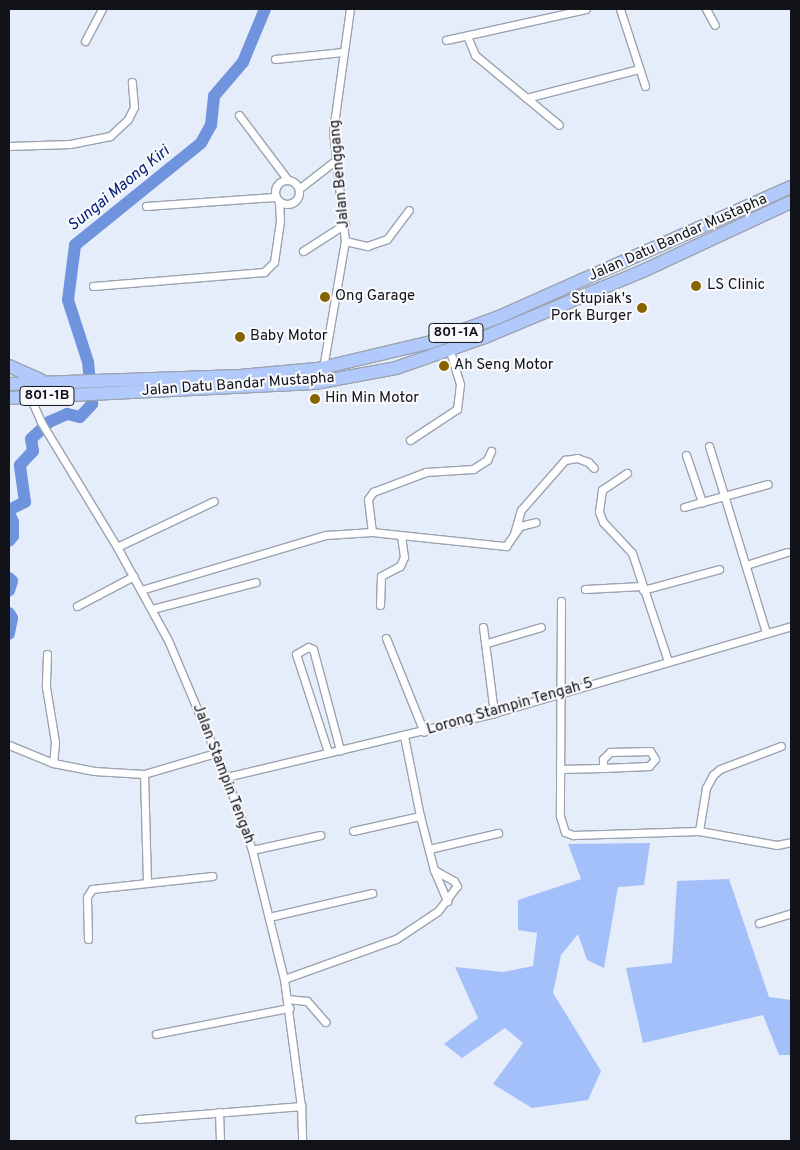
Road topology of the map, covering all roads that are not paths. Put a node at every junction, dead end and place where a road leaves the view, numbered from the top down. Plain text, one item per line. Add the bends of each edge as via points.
1 (102, 9) edge
2 (350, 9) edge
3 (586, 9) edge
4 (620, 9) edge
5 (706, 9) edge
6 (715, 25) dead end
7 (467, 36) junction
8 (446, 40) dead end
9 (85, 41) dead end
10 (343, 52) junction
11 (275, 59) dead end
12 (640, 69) junction
13 (132, 82) dead end
14 (645, 86) dead end
15 (526, 98) junction
16 (239, 116) dead end
17 (559, 125) dead end
18 (9, 146) edge
19 (336, 160) junction
20 (287, 179) junction
21 (298, 185) junction
22 (791, 187) edge
23 (276, 200) junction
24 (791, 202) edge
25 (146, 206) dead end
26 (288, 206) junction
27 (409, 210) dead end
28 (280, 221) junction
29 (345, 224) junction
30 (345, 241) junction
31 (304, 251) dead end
32 (93, 286) dead end
33 (450, 350) junction
34 (9, 366) edge
35 (323, 368) junction
36 (48, 383) junction
37 (9, 384) edge
38 (30, 397) junction
39 (9, 398) edge
40 (410, 440) dead end
41 (710, 446) dead end
42 (491, 451) dead end
43 (686, 455) dead end
44 (594, 468) dead end
45 (627, 474) dead end
46 (768, 484) dead end
47 (725, 496) junction
48 (214, 501) dead end
49 (702, 502) junction
50 (684, 507) dead end
51 (536, 522) dead end
52 (372, 532) junction
53 (401, 536) junction
54 (514, 537) junction
55 (117, 547) junction
56 (787, 552) dead end
57 (746, 565) junction
58 (719, 568) dead end
59 (134, 576) junction
60 (256, 582) dead end
61 (642, 588) junction
62 (585, 589) dead end
63 (141, 590) junction
64 (561, 601) dead end
65 (380, 604) dead end
66 (77, 606) dead end
67 (152, 609) junction
68 (791, 626) edge
69 (484, 627) dead end
70 (541, 627) dead end
71 (766, 632) junction
72 (386, 638) dead end
73 (487, 643) junction
74 (47, 654) dead end
75 (668, 661) junction
76 (562, 694) junction
77 (494, 714) junction
78 (424, 732) junction
79 (404, 736) junction
80 (9, 745) edge
81 (781, 746) dead end
82 (340, 750) junction
83 (328, 752) junction
84 (216, 753) junction
85 (53, 764) junction
86 (603, 768) junction
87 (561, 769) junction
88 (144, 774) junction
89 (226, 776) junction
90 (420, 816) junction
91 (353, 831) dead end
92 (699, 831) junction
93 (498, 833) dead end
94 (320, 835) dead end
95 (791, 842) edge
96 (429, 849) junction
97 (252, 850) junction
98 (434, 870) junction
99 (212, 876) dead end
100 (147, 881) junction
101 (372, 894) dead end
102 (447, 901) junction
103 (791, 913) edge
104 (270, 917) junction
105 (759, 923) dead end
106 (88, 939) dead end
107 (284, 979) junction
108 (288, 999) junction
109 (289, 1008) junction
110 (325, 1022) dead end
111 (156, 1034) dead end
112 (301, 1106) junction
113 (219, 1112) junction
114 (139, 1119) dead end
115 (220, 1141) edge
116 (302, 1141) edge

1 - 9 street
2 - 10 street, Jalan Benggang
3 - 7 street
4 - 12 street
5 - 6 street
7 - 8 street
7 - 15 street via 475,55
10 - 11 street
10 - 19 street, Jalan Benggang via 334,121
12 - 14 street
12 - 15 street
13 - 18 street via 134,106 128,119 110,136 70,144
15 - 17 street
16 - 20 street
19 - 21 street
19 - 29 street, Jalan Benggang
20 - 21 street
20 - 23 street
21 - 26 street
22 - 35 highway, Jalan Datu Bandar Mustapha / 801-1A via 499,317 431,342
23 - 25 street
23 - 26 street
23 - 28 street
24 - 33 highway, Jalan Datu Bandar Mustapha / 801-1B via 645,270
26 - 28 street
27 - 30 street via 387,239 368,246
28 - 32 street via 274,262 264,272
29 - 30 street, Jalan Benggang
29 - 31 street
30 - 35 street, Jalan Benggang
33 - 38 highway, Jalan Datu Bandar Mustapha / 801-1B via 396,368 315,383
33 - 40 street via 460,384 457,409
34 - 36 highway
35 - 36 highway, Jalan Datu Bandar Mustapha / 801-1A via 240,376
36 - 37 highway, Jalan Datu Bandar Mustapha / 801-1A
38 - 39 highway, Jalan Datu Bandar Mustapha / 801-1B
38 - 55 street, Jalan Stampin Tengah via 41,422
41 - 47 street
42 - 52 street via 487,460 473,469 426,472 373,492 368,499
43 - 49 street
44 - 54 street via 578,458 565,460 521,510
45 - 61 street via 602,490 599,512 603,522 632,554
46 - 47 street
47 - 49 street
47 - 57 street
48 - 55 street
49 - 50 street
51 - 54 street via 520,526
52 - 53 street
52 - 63 street via 326,535
53 - 54 street via 497,546 506,546
53 - 65 street via 404,558 400,566 381,576
55 - 59 street, Jalan Stampin Tengah
56 - 57 street
57 - 71 street
58 - 61 street
59 - 63 street, Jalan Stampin Tengah
59 - 66 street
60 - 67 street
61 - 62 street
61 - 75 street
63 - 67 street, Jalan Stampin Tengah
64 - 76 street
67 - 84 street, Jalan Stampin Tengah via 184,673
68 - 71 street, Lorong Stampin Tengah 5
69 - 73 street
70 - 73 street
71 - 75 street, Lorong Stampin Tengah 5
72 - 78 street
73 - 77 street
74 - 85 street via 46,687 55,742
75 - 76 street, Lorong Stampin Tengah 5
76 - 77 street, Lorong Stampin Tengah 5
76 - 87 street
77 - 78 street, Lorong Stampin Tengah 5
78 - 79 street, Lorong Stampin Tengah 5
79 - 82 street, Lorong Stampin Tengah 5
79 - 90 street
80 - 85 street
81 - 92 street via 720,769 713,775 706,788
82 - 83 street, Lorong Stampin Tengah 5
82 - 83 street via 313,649 308,647 296,654
83 - 89 street, Lorong Stampin Tengah 5
84 - 88 street
84 - 89 street, Jalan Stampin Tengah
85 - 88 street
86 - 86 street via 649,766 655,758 650,751 610,752 603,758
86 - 87 street
87 - 92 street via 560,816 565,832 573,836
88 - 100 street
89 - 97 street, Jalan Stampin Tengah
90 - 91 street
90 - 96 street
92 - 95 street via 777,845
93 - 96 street
94 - 97 street
96 - 98 street
97 - 104 street, Jalan Stampin Tengah
98 - 102 street
98 - 102 street via 457,886
99 - 100 street
100 - 106 street via 95,887 89,891
101 - 104 street
102 - 107 street via 438,911 396,939
103 - 105 street
104 - 107 street, Jalan Stampin Tengah
107 - 108 street, Jalan Stampin Tengah
108 - 109 street, Jalan Stampin Tengah
108 - 110 street via 307,1001
109 - 111 street
109 - 112 street, Jalan Stampin Tengah
112 - 113 street
112 - 116 street, Jalan Stampin Tengah
113 - 114 street
113 - 115 street

